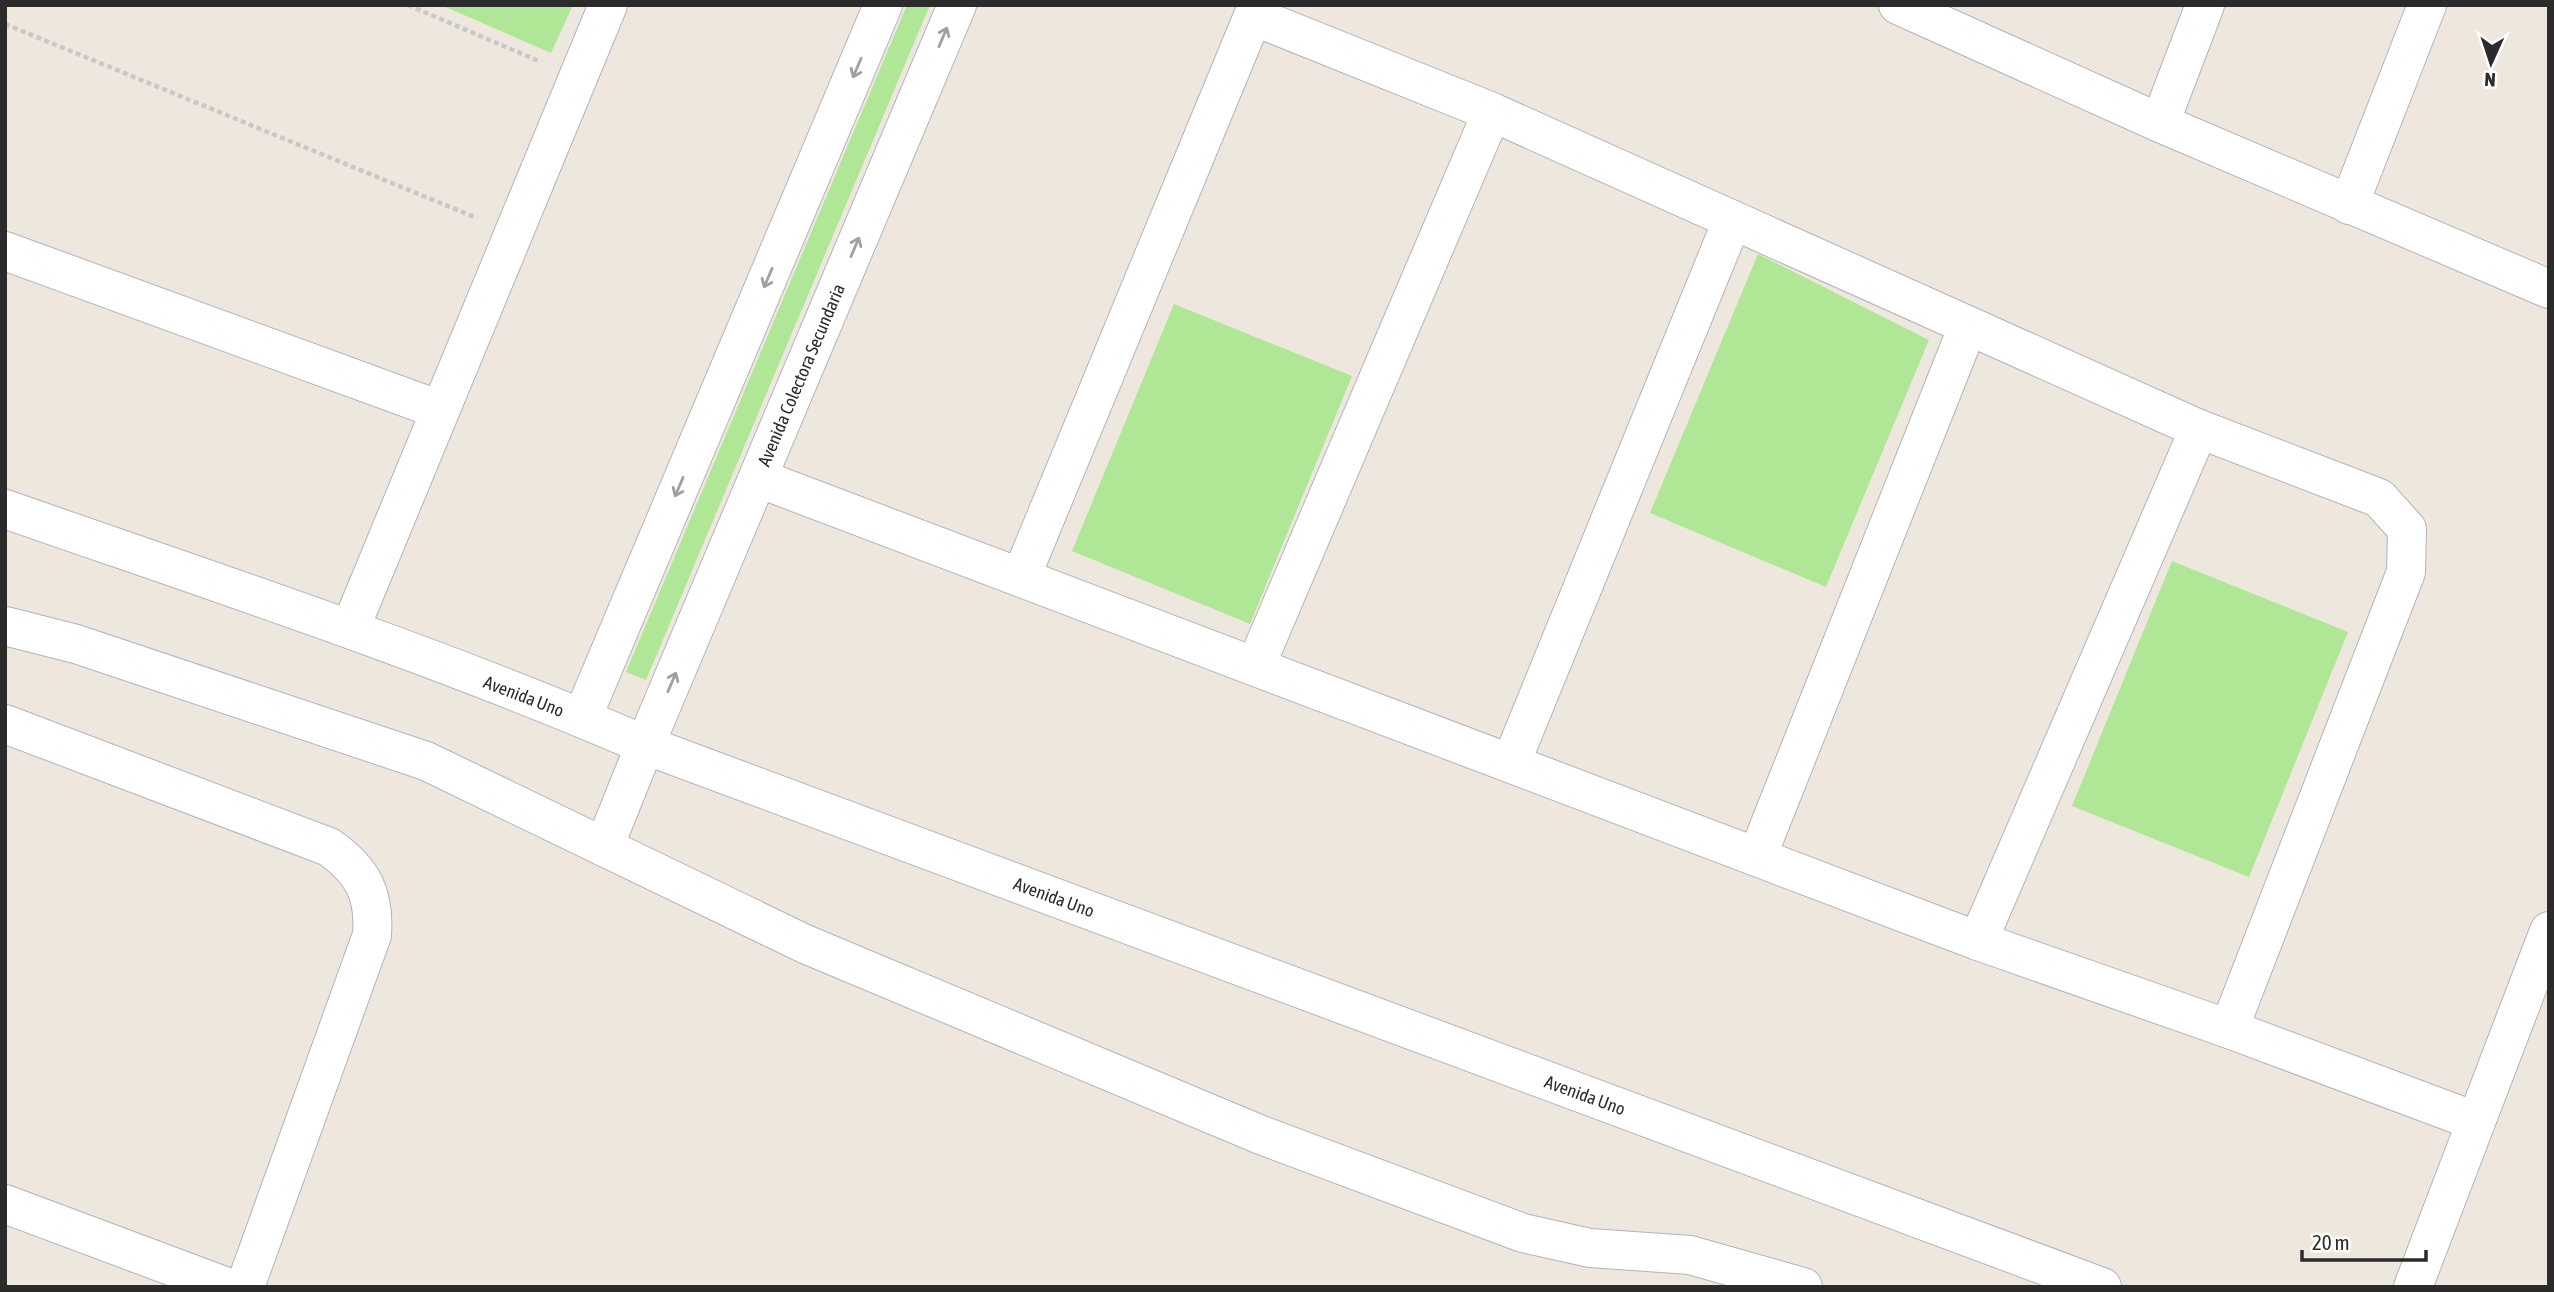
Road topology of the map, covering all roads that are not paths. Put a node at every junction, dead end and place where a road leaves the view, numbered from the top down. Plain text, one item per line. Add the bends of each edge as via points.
1 (608, 5) edge
2 (883, 5) edge
3 (957, 5) edge
4 (1898, 5) edge
5 (2206, 5) edge
6 (2427, 5) edge
7 (1256, 10) edge
8 (1948, 15) edge
9 (1492, 112) junction
10 (2160, 123) junction
11 (2349, 205) junction
12 (1732, 221) junction
13 (5, 251) edge
14 (2549, 289) edge
15 (1968, 326) junction
16 (440, 410) junction
17 (2199, 429) junction
18 (758, 478) junction
19 (5, 509) edge
20 (1021, 577) junction
21 (5, 626) edge
22 (351, 629) junction
23 (1256, 666) junction
24 (582, 718) junction
25 (5, 724) edge
26 (646, 745) junction
27 (1511, 763) junction
28 (604, 847) junction
29 (1757, 857) junction
30 (2549, 931) edge
31 (1978, 941) junction
32 (2229, 1029) junction
33 (2475, 1121) junction
34 (5, 1204) edge
35 (167, 1277) edge
36 (228, 1287) edge
37 (245, 1287) edge
38 (1803, 1287) edge
39 (2102, 1287) edge
40 (2413, 1287) edge

1 - 16 street
2 -> 24 street
18 -> 3 street, Avenida Colectora Secundaria
4 - 8 street
5 - 10 street
6 - 11 street
7 - 9 street
7 - 20 street
8 - 10 street
9 - 12 street
9 - 23 street
10 - 11 street
11 - 14 street
12 - 15 street
12 - 27 street
13 - 16 street
15 - 17 street
15 - 29 street
16 - 22 street
17 - 31 street
17 - 32 street via 2379,498 2407,530 2406,572
18 - 20 street
26 -> 18 street, Avenida Colectora Secundaria
19 - 22 street, Avenida Uno
20 - 23 street
21 - 28 street via 76,643 426,761
22 - 24 street, Avenida Uno
23 - 27 street
24 - 26 street, Avenida Uno
25 - 37 street via 337,852 358,873 372,904 372,935
26 - 28 street, Avenida Colectora Secundaria
26 - 39 street, Avenida Uno
27 - 29 street
28 - 38 street via 818,950 1261,1135 1523,1233 1590,1248 1690,1255
29 - 31 street
30 - 33 street
31 - 32 street
32 - 33 street
33 - 40 street
34 - 35 street
35 - 36 street

